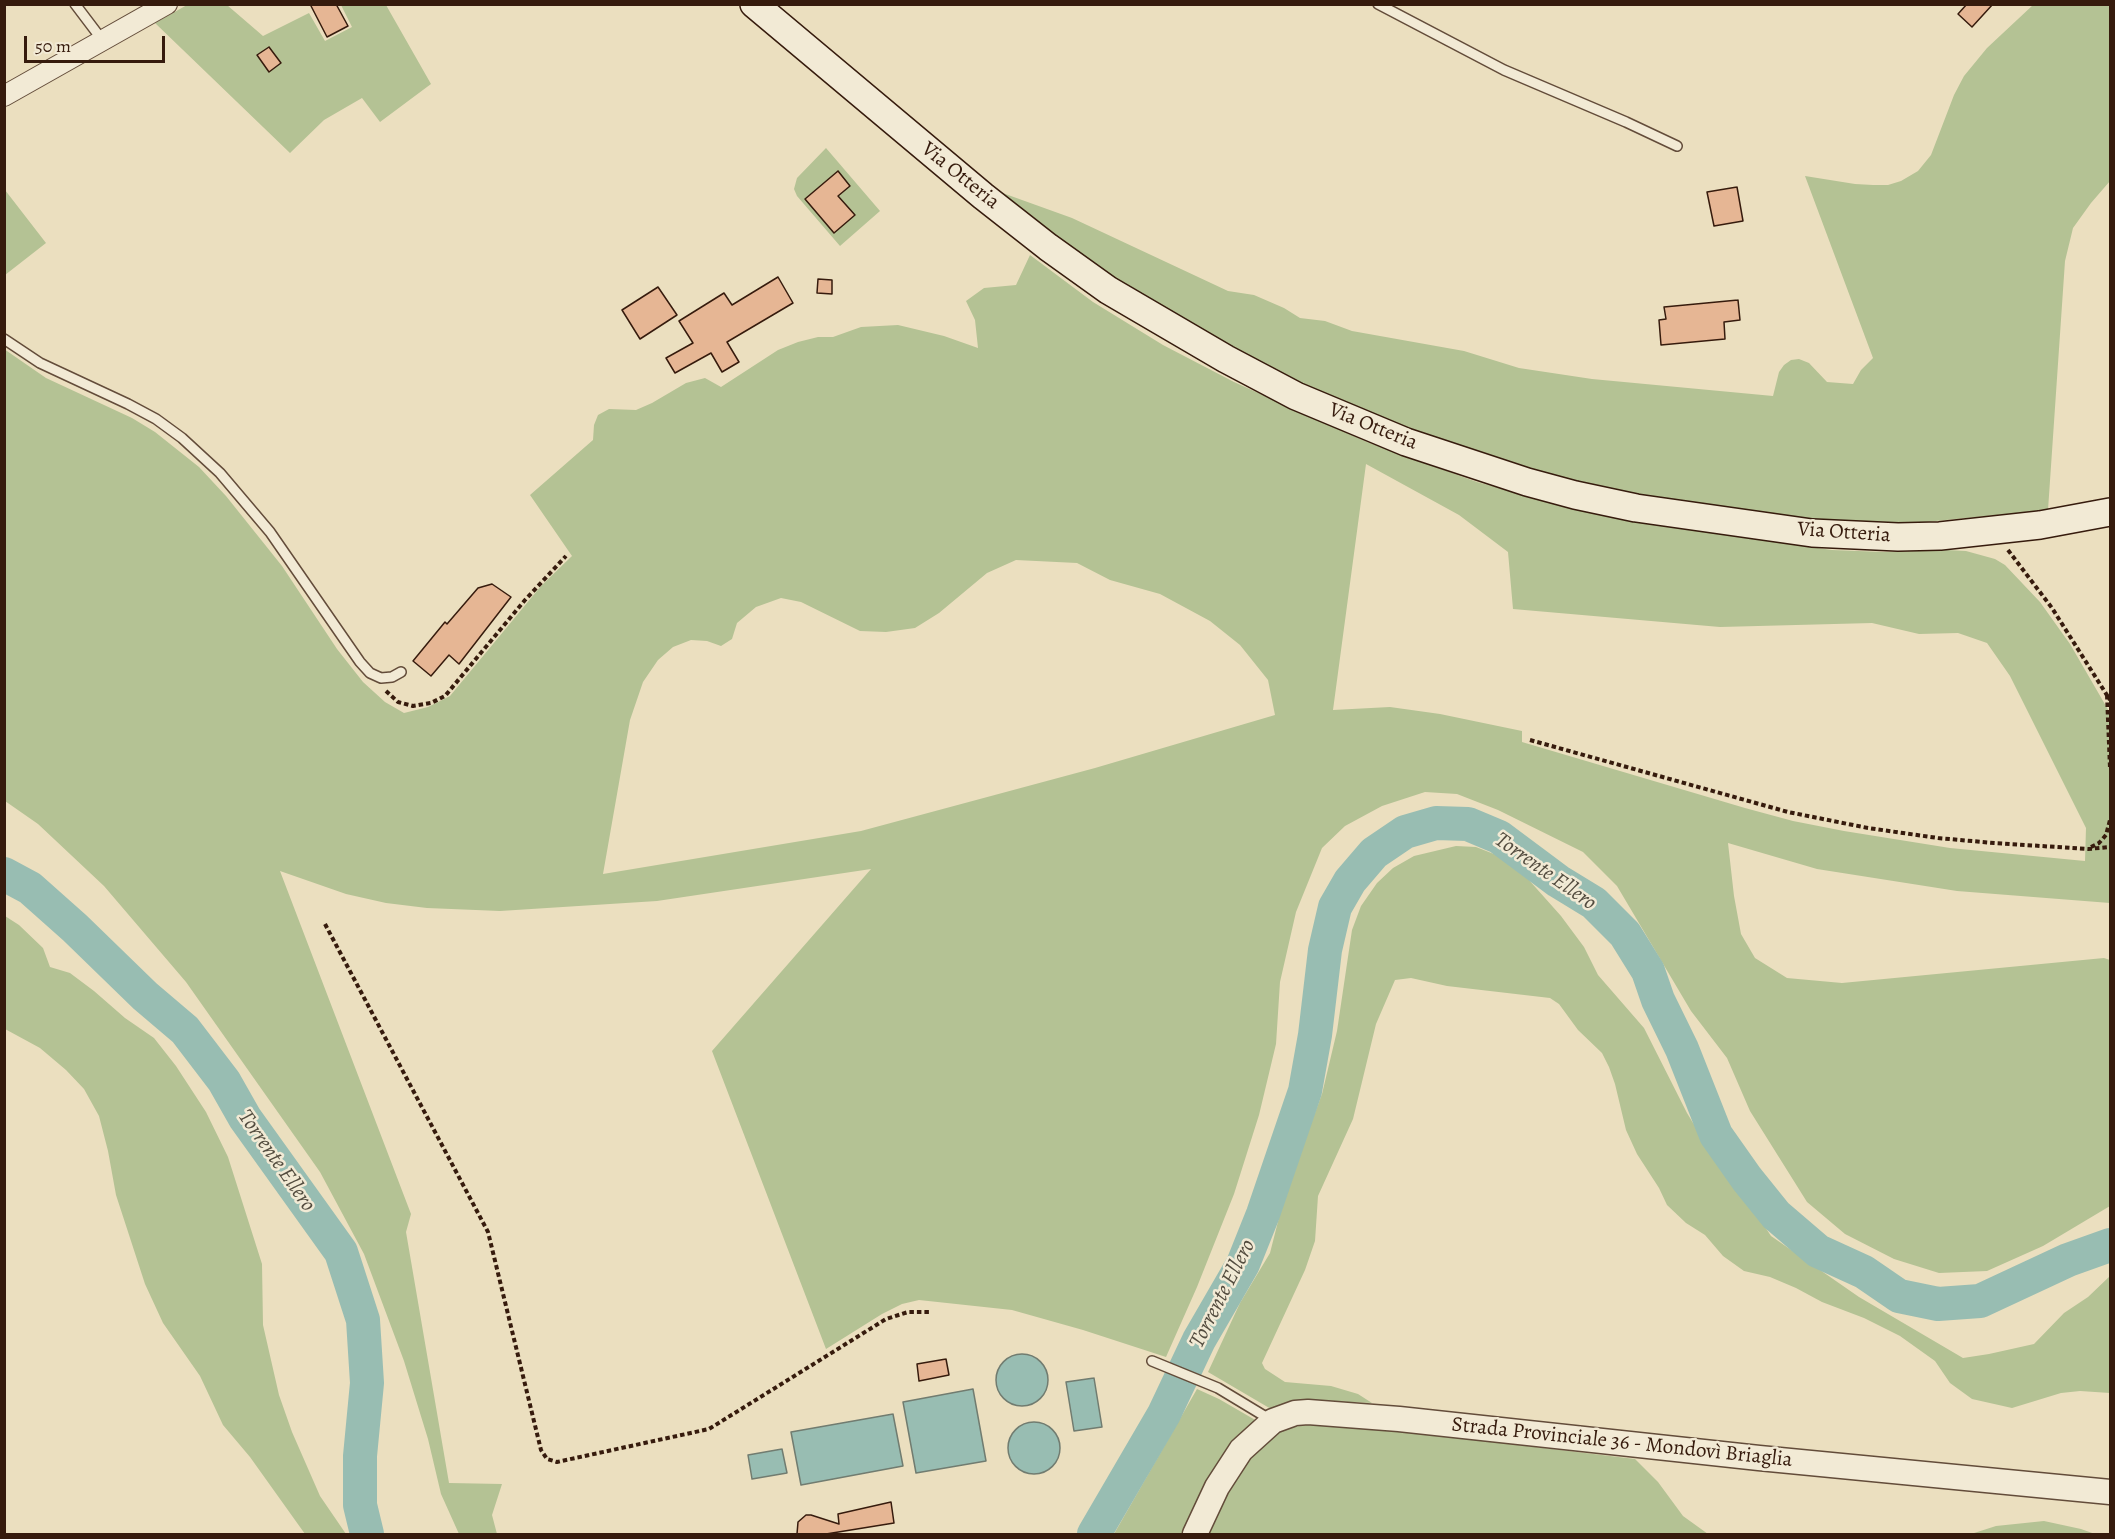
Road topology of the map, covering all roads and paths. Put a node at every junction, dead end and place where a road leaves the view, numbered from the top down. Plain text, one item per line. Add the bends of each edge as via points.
1 (75, 4) edge
2 (167, 4) edge
3 (754, 4) edge
4 (1378, 4) edge
5 (103, 40) junction
6 (4, 96) edge
7 (1677, 146) dead end
8 (4, 339) edge
9 (2110, 512) edge
10 (1991, 532) junction
11 (566, 556) dead end
12 (401, 672) dead end
13 (370, 673) junction
14 (2107, 694) junction
15 (2110, 700) edge
16 (1530, 740) dead end
17 (2110, 768) edge
18 (2110, 820) edge
19 (2110, 848) edge
20 (2088, 849) junction
21 (325, 924) dead end
22 (932, 1312) dead end
23 (1152, 1361) dead end
24 (1274, 1421) junction
25 (2110, 1492) edge
26 (1196, 1534) edge

1 - 5 lane
2 - 5 street
3 - 10 main road, Via Otteria via 983,196 1108,290 1226,359 1356,422 1527,482 1636,508 1854,536
4 - 7 lane via 1504,70
5 - 6 street
8 - 13 lane via 40,363 156,419 202,455 270,532
9 - 10 main road, Via Otteria
10 - 14 path via 2052,608
11 - 13 path via 445,696 413,706 398,702
12 - 13 lane via 381,678
14 - 15 path
14 - 17 path
16 - 20 path via 1811,817 1938,838
18 - 20 path via 2106,835
19 - 20 path
21 - 22 path via 488,1232 541,1450 547,1459 557,1462 709,1429 886,1319 908,1312
23 - 24 lane via 1218,1388
24 - 25 street, Strada Provinciale 36 - Mondovì Briaglia via 1295,1413 1327,1412
24 - 26 street, Strada Provinciale 36 - Mondovì Briaglia via 1234,1459

